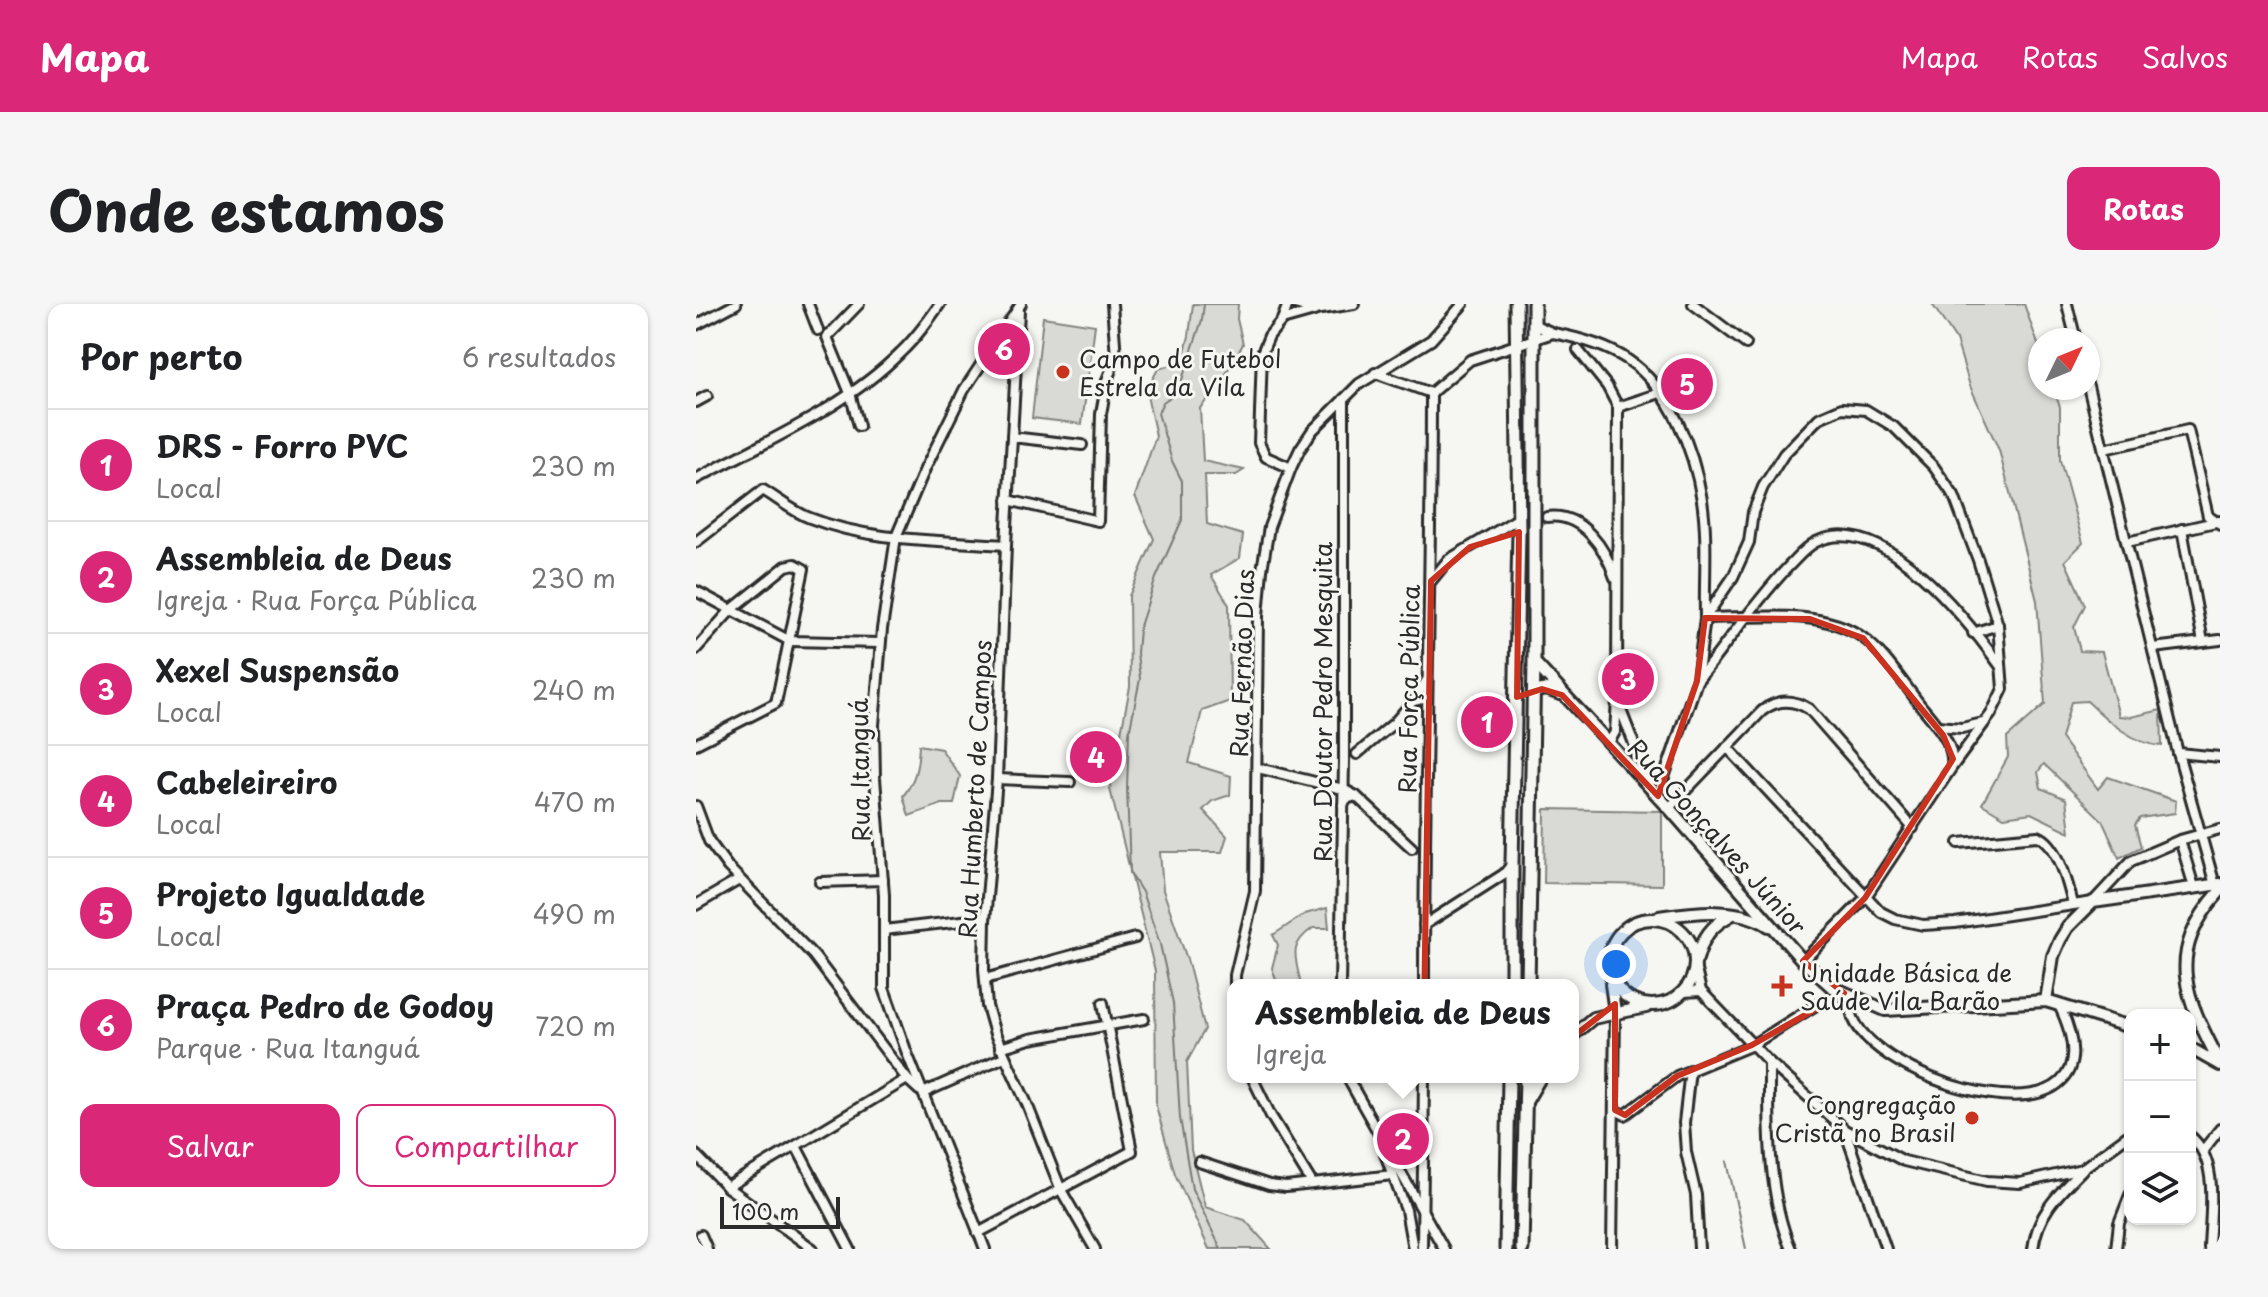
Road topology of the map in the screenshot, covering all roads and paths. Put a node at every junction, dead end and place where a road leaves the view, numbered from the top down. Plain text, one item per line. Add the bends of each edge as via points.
1 (736, 304) edge
2 (808, 304) edge
3 (859, 304) edge
4 (940, 304) edge
5 (1112, 304) edge
6 (1288, 304) edge
7 (1295, 304) edge
8 (1354, 304) edge
9 (1463, 304) edge
10 (1516, 304) edge
11 (1534, 304) edge
12 (1693, 304) edge
13 (2067, 304) edge
14 (1020, 306) edge
15 (1315, 310) junction
16 (1282, 320) junction
17 (696, 325) edge
18 (1535, 325) junction
19 (2073, 328) edge
20 (818, 330) dead end
21 (1553, 333) junction
22 (1566, 335) junction
23 (1580, 339) junction
24 (998, 340) junction
25 (1535, 340) junction
26 (1746, 344) dead end
27 (1516, 345) junction
28 (1017, 349) junction
29 (1578, 350) junction
30 (1375, 373) junction
31 (850, 393) junction
32 (1431, 393) junction
33 (1660, 393) junction
34 (707, 396) dead end
35 (1344, 399) junction
36 (2092, 400) edge
37 (696, 402) edge
38 (1618, 407) junction
39 (1331, 413) junction
40 (1344, 420) junction
41 (859, 426) dead end
42 (1012, 437) junction
43 (1082, 445) dead end
44 (1300, 449) junction
45 (2104, 449) junction
46 (1275, 461) junction
47 (1291, 468) junction
48 (696, 479) edge
49 (1008, 500) junction
50 (1534, 509) junction
51 (1547, 517) junction
52 (1519, 518) junction
53 (1535, 522) junction
54 (2219, 522) edge
55 (2182, 529) junction
56 (1519, 532) junction
57 (1492, 536) junction
58 (896, 537) junction
59 (696, 542) edge
60 (2127, 542) junction
61 (1006, 545) junction
62 (1617, 552) junction
63 (1606, 555) junction
64 (1431, 557) junction
65 (1448, 560) junction
66 (1431, 581) junction
67 (1617, 584) junction
68 (696, 591) edge
69 (1534, 601) junction
70 (730, 611) junction
71 (1705, 618) junction
72 (1745, 618) junction
73 (1998, 625) junction
74 (1973, 633) junction
75 (2220, 640) edge
76 (790, 641) junction
77 (2203, 642) junction
78 (880, 643) junction
79 (2153, 648) junction
80 (696, 649) edge
81 (1534, 662) junction
82 (2002, 669) junction
83 (1427, 679) junction
84 (1697, 681) junction
85 (1533, 692) junction
86 (1562, 695) junction
87 (1427, 698) junction
88 (1617, 700) junction
89 (1413, 701) junction
90 (1517, 711) junction
91 (1984, 723) junction
92 (1937, 726) junction
93 (1606, 740) junction
94 (696, 744) edge
95 (1727, 747) junction
96 (1344, 750) junction
97 (2178, 753) junction
98 (1357, 754) junction
99 (2220, 757) edge
100 (1344, 761) junction
101 (1952, 767) junction
102 (1258, 768) junction
103 (997, 779) junction
104 (1070, 782) dead end
105 (1343, 789) junction
106 (1654, 792) junction
107 (1356, 796) junction
108 (696, 806) edge
109 (1342, 806) junction
110 (1669, 808) junction
111 (1913, 828) junction
112 (2220, 829) edge
113 (2200, 835) junction
114 (2180, 840) junction
115 (1959, 843) dead end
116 (1424, 845) junction
117 (1412, 848) junction
118 (1423, 862) junction
119 (1512, 863) junction
120 (739, 880) junction
121 (883, 880) junction
122 (820, 882) dead end
123 (2211, 887) edge
124 (1865, 898) junction
125 (2093, 902) junction
126 (2073, 904) junction
127 (696, 905) edge
128 (1731, 915) junction
129 (1646, 919) junction
130 (985, 921) junction
131 (1424, 925) junction
132 (884, 930) junction
133 (1777, 932) junction
134 (1135, 938) dead end
135 (1803, 961) junction
136 (1609, 966) junction
137 (1695, 966) junction
138 (985, 979) junction
139 (1235, 979) edge
140 (1340, 979) edge
141 (1424, 979) edge
142 (1512, 979) edge
143 (1528, 979) edge
144 (1701, 991) junction
145 (1683, 992) junction
146 (1844, 993) junction
147 (1856, 999) junction
148 (2046, 1001) junction
149 (1103, 1003) dead end
150 (1659, 1005) junction
151 (2059, 1005) junction
152 (1615, 1012) junction
153 (2082, 1012) junction
154 (1144, 1019) dead end
155 (2124, 1025) edge
156 (1107, 1027) junction
157 (2070, 1027) junction
158 (1579, 1030) edge
159 (2203, 1031) junction
160 (1752, 1045) junction
161 (2196, 1045) edge
162 (1000, 1048) junction
163 (2196, 1051) edge
164 (1004, 1057) junction
165 (910, 1061) junction
166 (1769, 1062) junction
167 (2220, 1064) edge
168 (896, 1065) junction
169 (1690, 1070) junction
170 (907, 1079) junction
171 (1255, 1083) edge
172 (1350, 1083) edge
173 (1424, 1083) edge
174 (1509, 1083) edge
175 (1526, 1083) edge
176 (1537, 1083) edge
177 (923, 1093) junction
178 (1524, 1105) junction
179 (1615, 1110) junction
180 (2220, 1129) edge
181 (1845, 1130) junction
182 (2124, 1138) edge
183 (2196, 1142) edge
184 (796, 1146) junction
185 (2204, 1149) junction
186 (696, 1155) edge
187 (1199, 1162) dead end
188 (2082, 1169) junction
189 (1396, 1174) junction
190 (2066, 1174) junction
191 (1312, 1183) junction
192 (727, 1187) junction
193 (2064, 1189) junction
194 (1061, 1190) junction
195 (1422, 1209) junction
196 (2124, 1210) edge
197 (978, 1233) junction
198 (701, 1235) dead end
199 (1789, 1247) edge
200 (707, 1249) edge
201 (813, 1249) edge
202 (850, 1249) edge
203 (985, 1249) edge
204 (1095, 1249) edge
205 (1413, 1249) edge
206 (1422, 1249) edge
207 (1444, 1249) edge
208 (1506, 1249) edge
209 (1522, 1249) edge
210 (1612, 1249) edge
211 (1699, 1249) edge
212 (1886, 1249) edge
213 (2033, 1249) edge
214 (2116, 1249) edge
215 (2209, 1249) edge

1 - 17 street
2 - 20 street
3 - 31 street via 827,337
4 - 31 street via 900,354
5 - 49 street via 1116,357 1101,414 1098,521
6 - 16 street
7 - 15 street
8 - 15 street
9 - 30 street via 1431,340
10 - 27 main road
11 - 18 main road
12 - 26 street
13 - 19 street
14 - 24 street, Rua Itanguá
14 - 28 street, Rua Humberto de Campos
15 - 16 street
16 - 46 street via 1262,353 1259,443 1262,453
18 - 21 street
18 - 25 main road
21 - 22 street
21 - 25 street
22 - 23 street
22 - 29 street
23 - 29 street
23 - 33 street via 1631,362
24 - 28 street via 1012,340
24 - 58 street, Rua Itanguá via 964,390
25 - 27 street
25 - 50 main road
27 - 32 street via 1470,360
27 - 52 main road
28 - 42 street, Rua Humberto de Campos
29 - 38 street
30 - 32 street
30 - 35 street
31 - 41 street
31 - 48 street
32 - 64 street, Rua Força Pública
33 - 38 street
33 - 71 street via 1688,449 1702,502
34 - 37 street
35 - 39 street
35 - 40 street, Rua Doutor Pedro Mesquita
36 - 45 street
38 - 62 street
39 - 40 street
39 - 44 street
40 - 96 street, Rua Doutor Pedro Mesquita
42 - 43 street
42 - 49 street, Rua Humberto de Campos
44 - 46 street
44 - 47 street, Rua Fernão Dias
45 - 54 street via 2188,430 2208,516
45 - 60 street
46 - 47 street
47 - 102 street, Rua Fernão Dias via 1269,527 1262,570
49 - 61 street, Rua Humberto de Campos
50 - 51 street
50 - 53 main road
51 - 53 street
51 - 63 street via 1588,530
52 - 56 main road
52 - 57 street
53 - 69 main road
54 - 55 street
55 - 60 street
55 - 77 street
56 - 57 street
56 - 69 main road via 1530,547
56 - 90 main road
57 - 65 street
58 - 59 street via 806,517 763,490
58 - 61 street
58 - 78 street, Rua Itanguá
60 - 79 street
61 - 103 street, Rua Humberto de Campos
62 - 63 street
62 - 67 street
63 - 67 street
64 - 65 street
64 - 66 street, Rua Força Pública
65 - 66 street
66 - 83 street, Rua Força Pública
67 - 88 street
68 - 70 street
69 - 81 main road
70 - 76 street
70 - 76 street via 795,564 804,569
70 - 80 street
71 - 72 street
71 - 73 street via 1733,577 1763,487 1784,454 1806,429 1834,410 1859,407 1894,427 1954,496
71 - 84 street
72 - 74 street via 1802,553 1817,542 1843,536 1864,539 1914,570
72 - 84 street
72 - 92 street via 1810,619 1847,628 1882,656
73 - 74 street
73 - 82 street
74 - 82 street
75 - 77 street
76 - 78 street
76 - 94 street via 776,703
77 - 79 street
78 - 121 street, Rua Itanguá via 874,725
79 - 97 street
81 - 85 main road
81 - 86 street, Rua Gonçalves Júnior
82 - 91 street via 1998,704
83 - 87 street, Rua Força Pública
83 - 89 street
84 - 106 street
85 - 86 street via 1546,689
85 - 90 main road
85 - 143 main road
86 - 93 street, Rua Gonçalves Júnior
87 - 89 street
87 - 116 street, Rua Força Pública
88 - 93 street via 1615,732
88 - 106 street
89 - 98 street
90 - 119 main road
91 - 92 street
91 - 101 street
92 - 101 street via 1951,751
93 - 106 street, Rua Gonçalves Júnior
95 - 110 street
95 - 111 street via 1767,707 1799,704 1813,713
95 - 124 street
96 - 98 street
96 - 100 street, Rua Doutor Pedro Mesquita
97 - 99 street
97 - 113 street
98 - 100 street
100 - 105 street, Rua Doutor Pedro Mesquita
101 - 111 street
102 - 105 street
102 - 139 street, Rua Fernão Dias via 1255,891
103 - 104 street
103 - 130 street, Rua Humberto de Campos
105 - 107 street
105 - 109 street, Rua Doutor Pedro Mesquita
106 - 110 street, Rua Gonçalves Júnior
107 - 109 street
107 - 117 street
108 - 120 street via 709,841
109 - 140 street, Rua Doutor Pedro Mesquita
110 - 133 street, Rua Gonçalves Júnior
111 - 124 street
112 - 113 street
113 - 114 street
113 - 123 street
114 - 123 street
114 - 125 street via 2131,861
115 - 126 street via 2044,838 2063,867
116 - 117 street
116 - 118 street, Rua Força Pública
117 - 118 street
118 - 131 street, Rua Força Pública
119 - 131 street via 1504,874
119 - 142 main road
120 - 127 street
120 - 168 street via 814,956
121 - 122 street
121 - 132 street, Rua Itanguá
123 - 125 street
123 - 159 street via 2185,951 2185,974
124 - 126 street via 1888,916 1923,925
124 - 135 street
125 - 126 street
125 - 148 street via 2060,940
128 - 129 street via 1686,913
128 - 133 street via 1757,919
128 - 137 street via 1706,935
129 - 136 street via 1618,935
129 - 137 street via 1671,923 1685,934
130 - 132 street
130 - 138 street, Rua Humberto de Campos
131 - 141 street, Rua Força Pública
132 - 165 street, Rua Itanguá via 884,988
133 - 135 street, Rua Gonçalves Júnior
134 - 138 street
135 - 146 street, Rua Gonçalves Júnior
136 - 150 street via 1624,995
136 - 152 street
137 - 144 street
137 - 145 street
138 - 162 street, Rua Humberto de Campos
144 - 145 street
144 - 160 street
145 - 150 street
146 - 147 street, Rua Gonçalves Júnior
146 - 160 street
147 - 148 street, Rua Gonçalves Júnior via 1885,1010
147 - 157 street via 1851,1011 1855,1021 1894,1058 1962,1089 2008,1096 2036,1094 2060,1079 2073,1058
148 - 151 street, Rua Gonçalves Júnior
149 - 156 street
150 - 152 street
151 - 153 street, Rua Gonçalves Júnior
151 - 157 street
152 - 158 street via 1593,1018
152 - 179 street
153 - 155 street, Rua Gonçalves Júnior
153 - 157 street
154 - 156 street
156 - 162 street
156 - 194 street via 1132,1151
159 - 161 street
159 - 167 street
160 - 166 street
160 - 169 street
162 - 164 street, Rua Humberto de Campos
163 - 167 street
164 - 177 street
164 - 194 street, Rua Humberto de Campos
165 - 168 street via 905,1069
165 - 177 street, Rua Itanguá
166 - 181 street
166 - 199 street via 1770,1133
168 - 170 street
169 - 179 street via 1629,1113
169 - 211 street via 1684,1123
170 - 177 street
170 - 184 street
171 - 191 street
172 - 189 street
173 - 195 street
174 - 208 main road
175 - 178 main road
176 - 178 main road
177 - 197 street, Rua Itanguá
178 - 209 main road
179 - 210 street
180 - 185 street
181 - 190 street via 1904,1161 1957,1175 2020,1183
181 - 212 street
182 - 188 street
183 - 185 street
184 - 192 street
184 - 202 street
185 - 215 street via 2211,1174
186 - 192 street
187 - 191 street via 1269,1185
188 - 190 street
188 - 193 street
189 - 191 street
189 - 195 street
189 - 205 street
190 - 193 street
192 - 201 street
193 - 213 street via 2040,1219
194 - 197 street
194 - 204 street, Rua Humberto de Campos
195 - 206 street
195 - 207 street
196 - 214 street
197 - 203 street, Rua Itanguá
198 - 200 street

